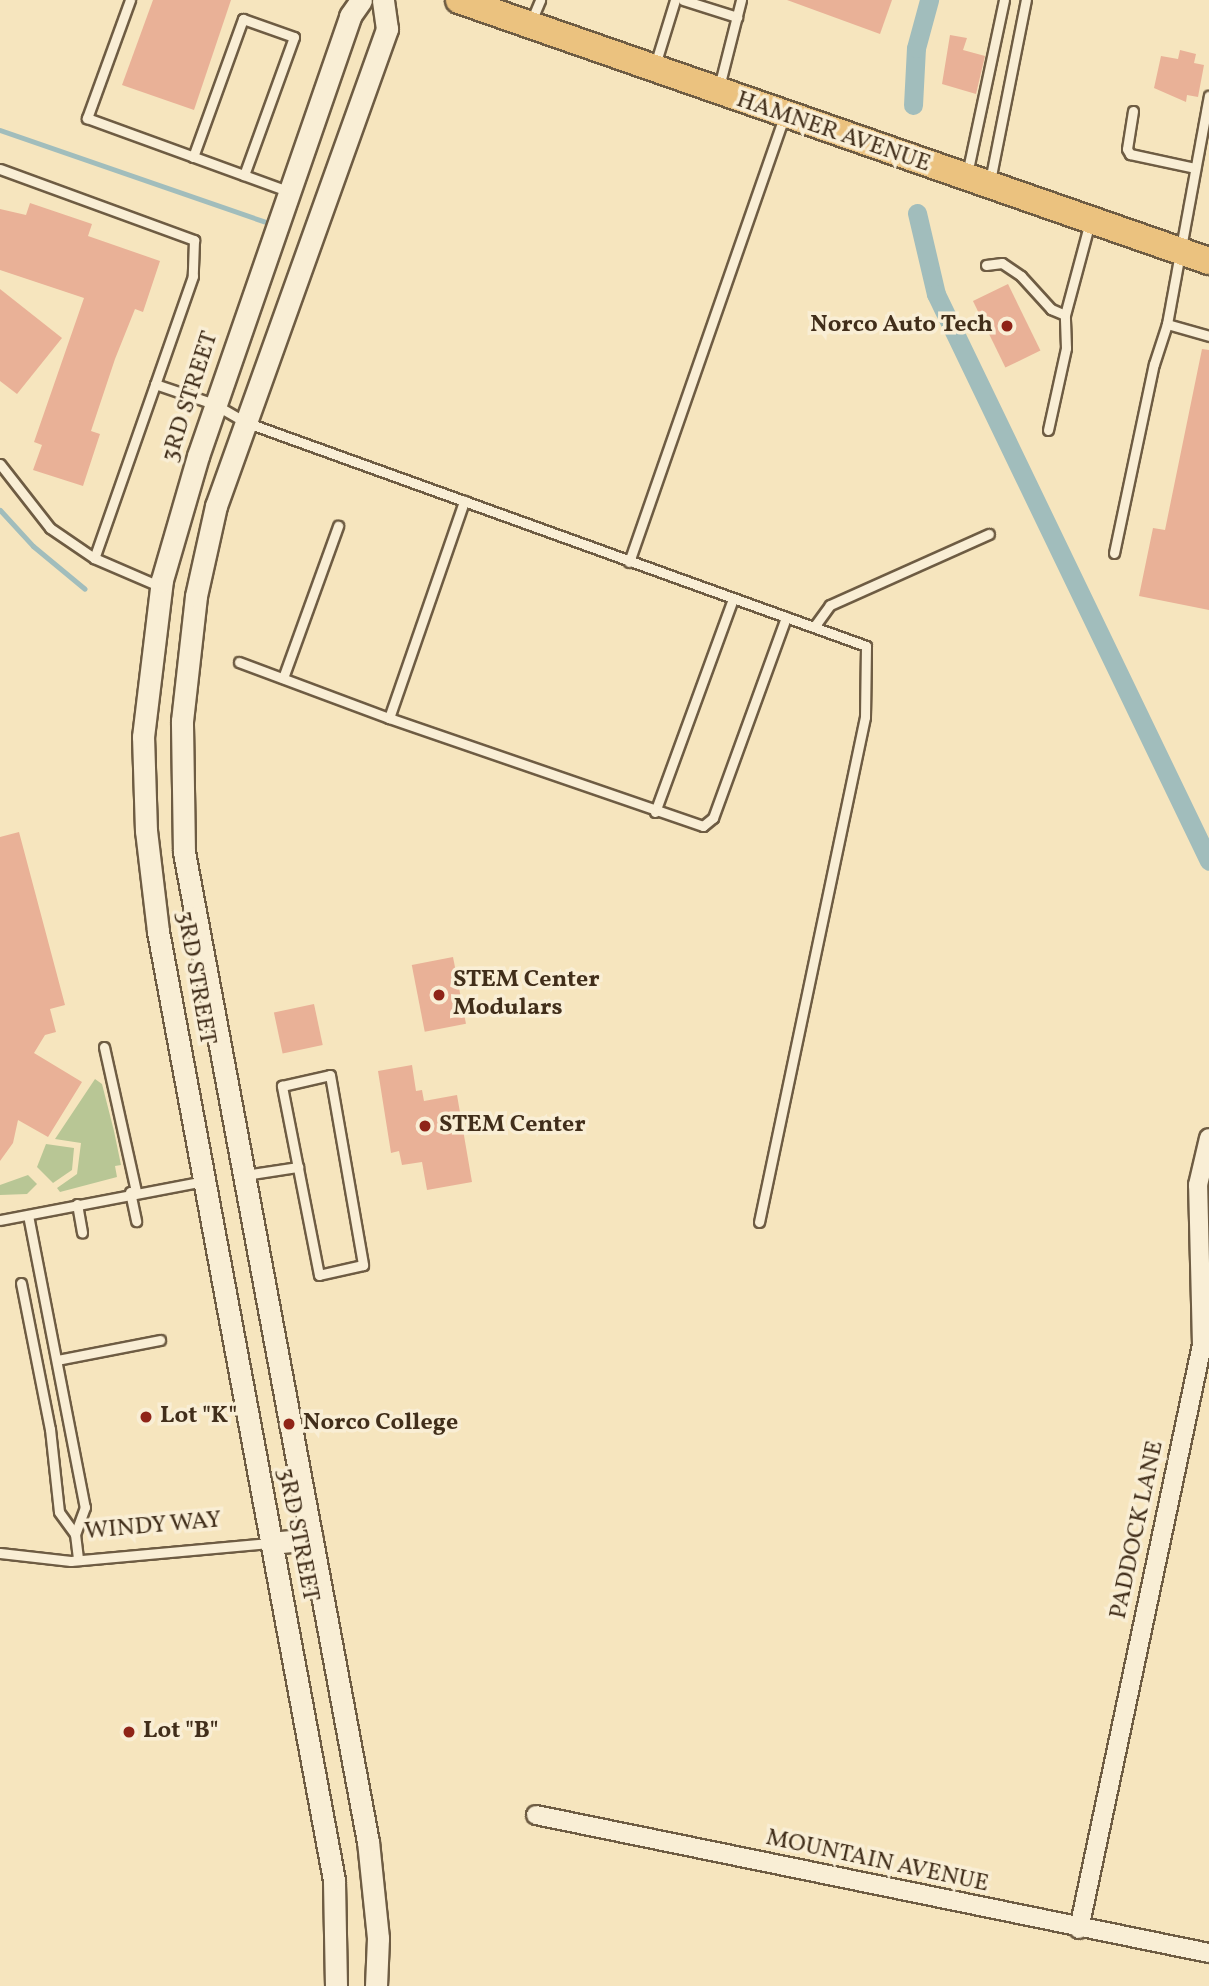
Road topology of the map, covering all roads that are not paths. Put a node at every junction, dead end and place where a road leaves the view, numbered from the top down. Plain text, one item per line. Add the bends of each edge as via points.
1 (130, 0) edge
2 (361, 0) edge
3 (383, 0) edge
4 (459, 0) edge
5 (540, 0) edge
6 (675, 0) edge
7 (683, 0) edge
8 (741, 0) edge
9 (1004, 0) edge
10 (1026, 0) edge
11 (737, 17) junction
12 (530, 26) junction
13 (653, 69) junction
14 (718, 92) junction
15 (1209, 96) edge
16 (1133, 111) dead end
17 (785, 115) junction
18 (193, 157) junction
19 (1195, 168) junction
20 (0, 169) edge
21 (244, 175) junction
22 (966, 179) junction
23 (289, 192) junction
24 (1090, 220) junction
25 (1180, 250) junction
26 (1209, 261) edge
27 (986, 265) dead end
28 (1065, 315) junction
29 (1167, 324) junction
30 (1209, 336) edge
31 (155, 384) junction
32 (214, 404) junction
33 (245, 422) junction
34 (1048, 430) dead end
35 (0, 464) edge
36 (464, 501) junction
37 (338, 526) dead end
38 (989, 534) dead end
39 (1114, 553) dead end
40 (94, 558) junction
41 (629, 562) junction
42 (161, 587) junction
43 (733, 599) junction
44 (786, 617) junction
45 (814, 627) junction
46 (239, 662) dead end
47 (283, 678) junction
48 (389, 718) junction
49 (655, 813) junction
50 (104, 1047) dead end
51 (1209, 1138) edge
52 (298, 1167) junction
53 (243, 1175) junction
54 (205, 1181) junction
55 (133, 1191) junction
56 (76, 1204) junction
57 (28, 1215) junction
58 (0, 1220) edge
59 (136, 1222) dead end
60 (759, 1222) dead end
61 (82, 1233) dead end
62 (21, 1283) dead end
63 (160, 1340) dead end
64 (57, 1360) junction
65 (75, 1534) junction
66 (312, 1539) junction
67 (271, 1543) junction
68 (0, 1553) edge
69 (78, 1560) junction
70 (536, 1815) dead end
71 (1079, 1929) junction
72 (1209, 1953) edge
73 (336, 1986) edge
74 (376, 1986) edge

1 - 18 lane via 87,118
2 - 23 street, 3RD STREET via 350,16
3 - 33 street, 3RD STREET via 387,29
4 - 12 main road, HAMNER AVENUE
5 - 12 lane
6 - 13 lane
7 - 11 lane
8 - 11 lane
9 - 22 lane
10 - 22 lane
11 - 14 lane
12 - 13 main road, HAMNER AVENUE
13 - 14 main road, HAMNER AVENUE
14 - 17 main road, HAMNER AVENUE
15 - 19 lane
16 - 19 lane via 1126,149 1130,154
17 - 22 main road, HAMNER AVENUE
17 - 41 lane
18 - 21 lane
18 - 21 lane via 243,19 294,37
19 - 25 lane
20 - 31 lane via 194,240 193,276
21 - 23 lane
22 - 24 main road, HAMNER AVENUE
23 - 32 street, 3RD STREET
24 - 25 main road, HAMNER AVENUE
24 - 28 lane
25 - 26 main road, HAMNER AVENUE
25 - 29 lane
27 - 28 lane via 1002,263 1021,276 1051,309
28 - 34 lane via 1066,348
29 - 30 lane
29 - 39 lane via 1154,364
31 - 32 lane
31 - 40 lane
32 - 33 lane
32 - 42 street, 3RD STREET
33 - 36 lane
33 - 53 street, 3RD STREET via 216,506 196,596 182,721 184,852
35 - 40 lane via 50,528
36 - 41 lane
36 - 48 lane
37 - 47 lane
38 - 45 lane via 830,605
40 - 42 lane
41 - 43 lane
42 - 54 street, 3RD STREET via 143,737 146,831 158,930
43 - 44 lane
43 - 49 lane
44 - 45 lane
44 - 49 lane via 713,818 703,826
45 - 60 lane via 866,646 865,717
46 - 47 lane
47 - 48 lane
48 - 49 lane
50 - 55 lane
51 - 71 street, PADDOCK LANE via 1199,1185 1202,1345
52 - 52 lane via 319,1275 363,1265 330,1075 282,1086
52 - 53 lane
53 - 66 street, 3RD STREET
54 - 55 lane
54 - 67 street, 3RD STREET
55 - 56 lane
55 - 59 lane
56 - 57 lane
56 - 61 lane
57 - 58 lane
57 - 64 lane
62 - 65 lane via 50,1429 59,1512
63 - 64 lane
64 - 65 lane via 85,1507
65 - 69 lane
66 - 67 street, WINDY WAY
66 - 74 street, 3RD STREET via 368,1842 378,1938
67 - 69 lane, WINDY WAY
67 - 73 street, 3RD STREET via 334,1880
68 - 69 lane, WINDY WAY
70 - 71 street, MOUNTAIN AVENUE
71 - 72 street, MOUNTAIN AVENUE

